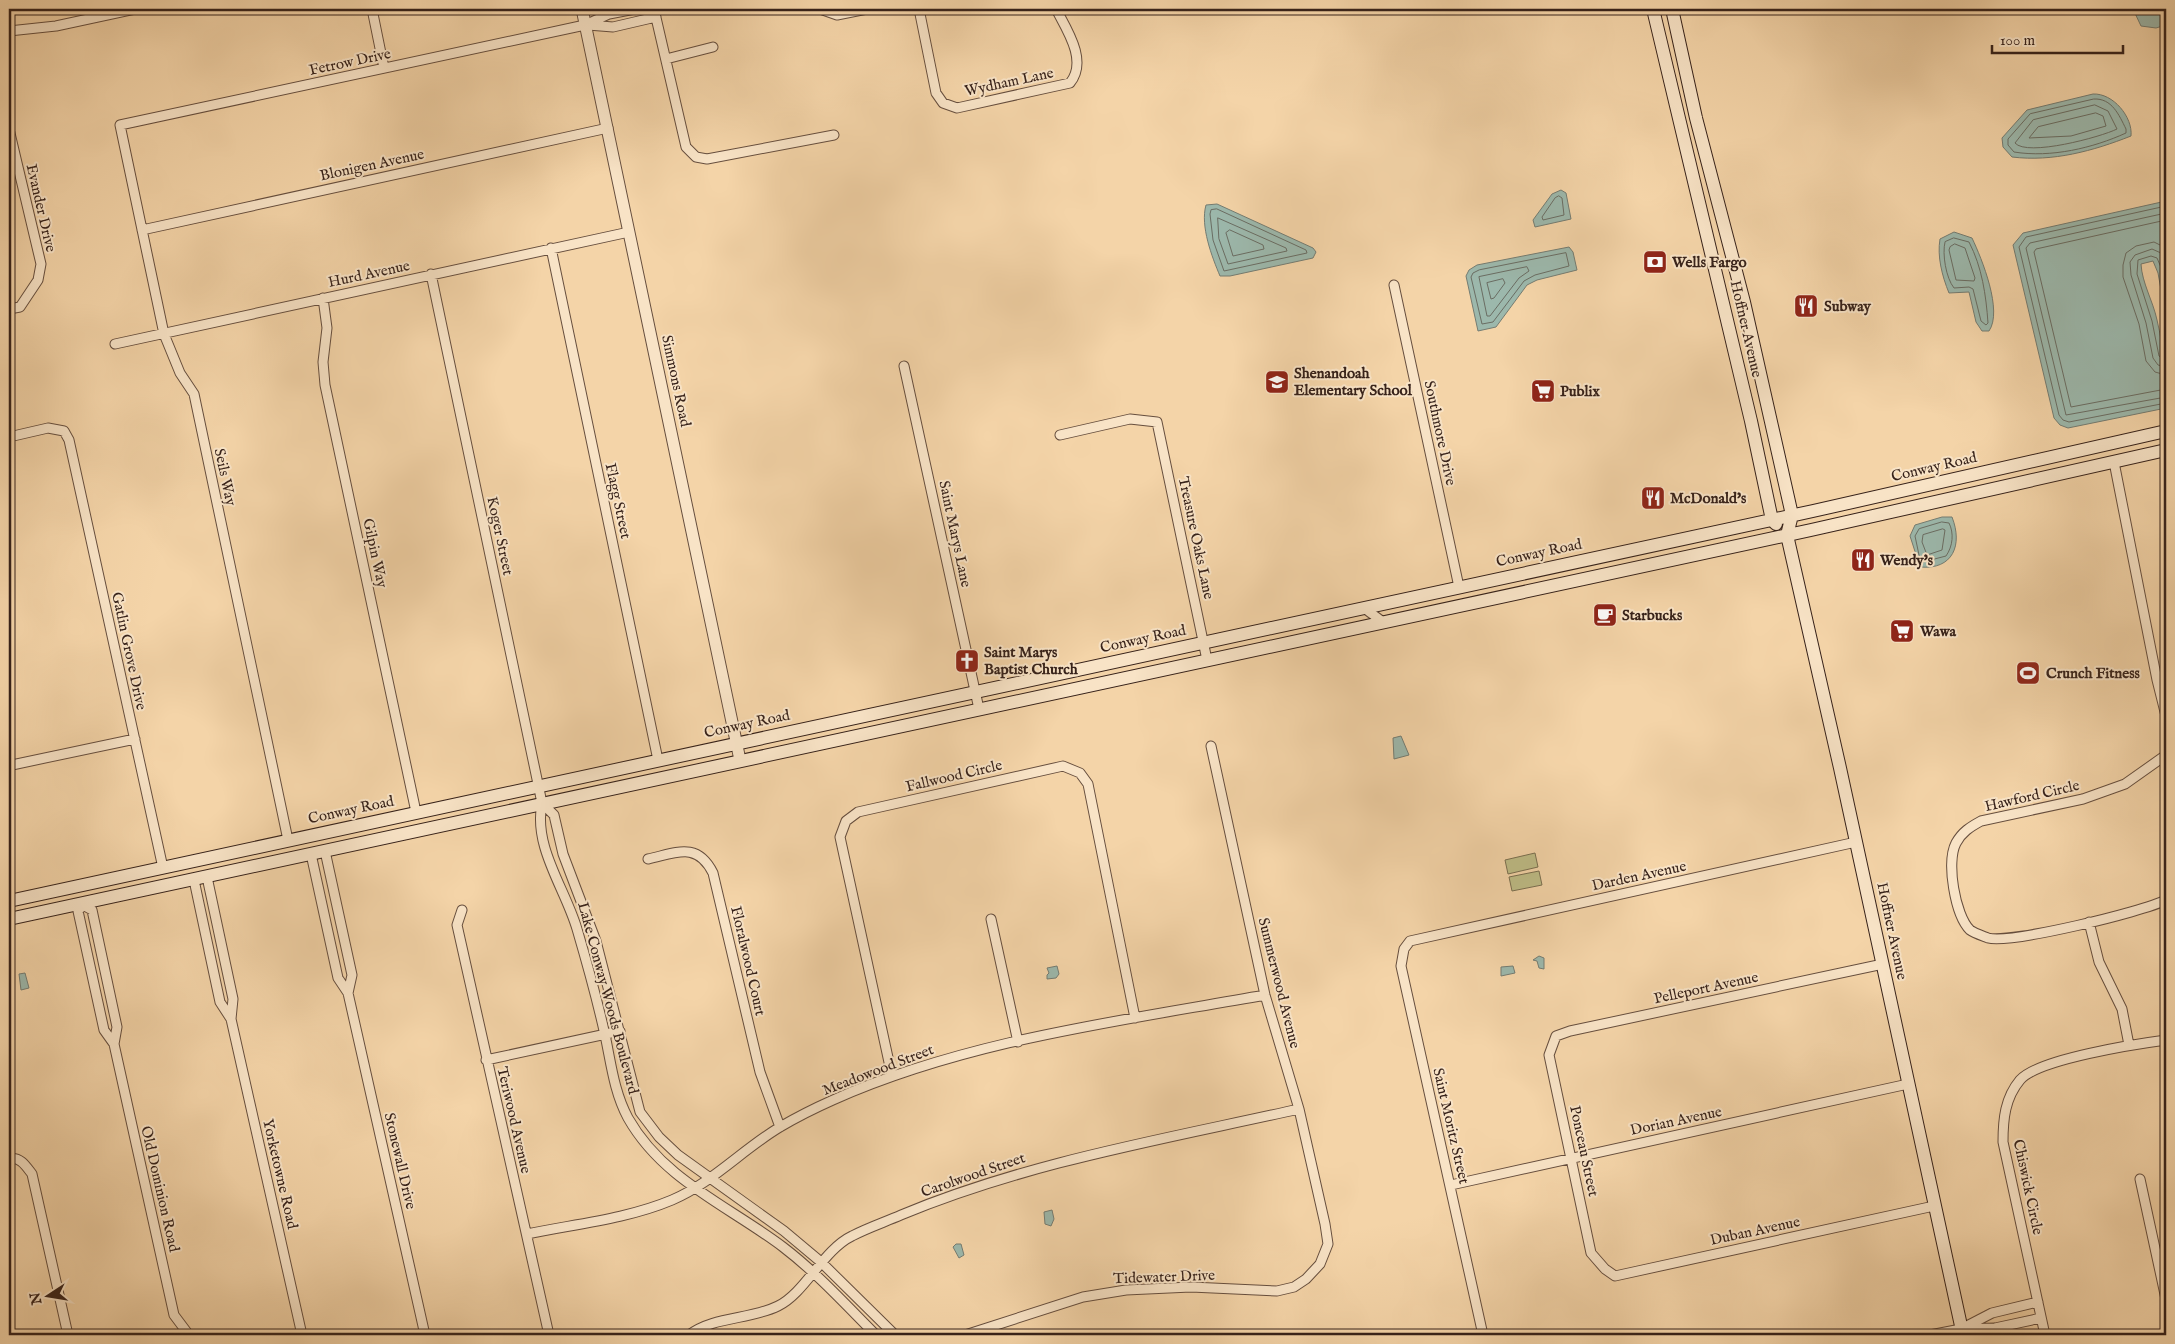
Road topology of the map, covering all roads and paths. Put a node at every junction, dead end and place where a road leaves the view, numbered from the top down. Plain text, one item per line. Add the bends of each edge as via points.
1 (136, 9) edge
2 (372, 9) edge
3 (582, 9) edge
4 (635, 9) edge
5 (820, 9) edge
6 (867, 9) edge
7 (919, 9) edge
8 (1056, 9) edge
9 (1672, 9) edge
10 (655, 13) edge
11 (1655, 13) edge
12 (586, 25) junction
13 (9, 31) edge
14 (713, 47) dead end
15 (666, 59) junction
16 (384, 68) junction
17 (1696, 118) junction
18 (120, 125) joint
19 (1681, 125) junction
20 (608, 128) junction
21 (9, 129) edge
22 (834, 134) dead end
23 (1709, 170) junction
24 (142, 230) junction
25 (630, 232) junction
26 (551, 248) junction
27 (431, 274) junction
28 (1394, 285) dead end
29 (323, 298) junction
30 (9, 310) edge
31 (164, 334) junction
32 (115, 344) dead end
33 (904, 366) dead end
34 (2166, 431) edge
35 (1060, 435) dead end
36 (2143, 436) junction
37 (9, 438) edge
38 (2091, 448) junction
39 (2166, 450) edge
40 (2114, 462) junction
41 (1988, 471) junction
42 (1964, 495) junction
43 (1792, 515) junction
44 (1772, 520) junction
45 (1787, 535) junction
46 (1608, 555) junction
47 (1541, 569) junction
48 (1459, 587) junction
49 (1542, 588) junction
50 (1460, 606) junction
51 (1364, 608) junction
52 (1383, 622) junction
53 (1363, 626) junction
54 (1203, 642) junction
55 (1207, 660) junction
56 (975, 691) junction
57 (979, 709) junction
58 (2166, 716) edge
59 (134, 739) junction
60 (737, 743) junction
61 (1211, 746) dead end
62 (2166, 755) edge
63 (658, 760) junction
64 (740, 760) junction
65 (9, 762) edge
66 (539, 786) junction
67 (542, 803) junction
68 (416, 812) junction
69 (374, 822) junction
70 (288, 840) junction
71 (1856, 842) junction
72 (325, 851) junction
73 (311, 854) junction
74 (648, 859) dead end
75 (163, 868) junction
76 (234, 871) junction
77 (207, 876) junction
78 (194, 880) junction
79 (80, 886) junction
80 (123, 895) junction
81 (2166, 900) edge
82 (9, 901) edge
83 (83, 904) junction
84 (462, 910) dead end
85 (9, 919) edge
86 (991, 919) dead end
87 (2089, 922) junction
88 (1427, 936) joint
89 (1883, 964) junction
90 (348, 994) junction
91 (1265, 995) junction
92 (1135, 1018) junction
93 (231, 1019) junction
94 (620, 1031) junction
95 (604, 1034) junction
96 (2166, 1040) edge
97 (1018, 1042) junction
98 (114, 1044) junction
99 (2129, 1045) junction
100 (1549, 1055) joint
101 (486, 1060) junction
102 (892, 1076) junction
103 (1908, 1084) junction
104 (1299, 1109) junction
105 (780, 1127) junction
106 (1572, 1158) junction
107 (9, 1159) edge
108 (709, 1178) junction
109 (2140, 1179) dead end
110 (1451, 1185) junction
111 (695, 1188) junction
112 (1934, 1206) junction
113 (1325, 1224) joint
114 (527, 1234) junction
115 (1591, 1253) joint
116 (821, 1262) junction
117 (812, 1271) junction
118 (2166, 1300) edge
119 (2038, 1302) junction
120 (2041, 1318) junction
121 (1962, 1332) edge
122 (68, 1335) edge
123 (189, 1335) edge
124 (302, 1335) edge
125 (425, 1335) edge
126 (549, 1335) edge
127 (689, 1335) edge
128 (876, 1335) edge
129 (895, 1335) edge
130 (965, 1335) edge
131 (1483, 1335) edge
132 (1930, 1335) edge
133 (2045, 1335) edge

1 - 13 street via 56,26
2 - 16 street
3 - 12 street, Simmons Road
4 - 12 street via 609,14
5 - 6 street via 837,15
7 - 8 street, Wydham Lane via 936,93 943,103 958,108 1070,83 1077,74 1077,60 1072,40
9 - 17 main road, Hoffner Avenue
10 - 12 street via 612,27
10 - 15 street
11 - 17 main road via 1666,34 1684,109
11 - 19 main road, Hoffner Avenue
12 - 16 street, Fetrow Drive
12 - 20 street, Simmons Road
14 - 15 street
15 - 22 street via 686,147 696,157 708,159
16 - 18 street, Fetrow Drive
17 - 23 main road, Hoffner Avenue
18 - 24 street, Seils Way
19 - 23 main road via 1689,128 1696,139 1702,160
19 - 44 main road, Hoffner Avenue
20 - 24 street, Blonigen Avenue
20 - 25 street, Simmons Road
21 - 30 street, Evander Drive via 40,264 38,280 20,307
23 - 43 main road, Hoffner Avenue via 1744,302
24 - 31 street, Seils Way
25 - 26 street, Hurd Avenue
25 - 60 street, Simmons Road
26 - 27 street, Hurd Avenue
26 - 63 street, Flagg Street
27 - 29 street, Hurd Avenue
27 - 66 street, Koger Street
28 - 48 street, Southmore Drive
29 - 31 street, Hurd Avenue
29 - 68 street, Gilpin Way via 327,328 323,362 325,385
31 - 32 street, Hurd Avenue
31 - 70 street, Seils Way via 180,373 194,394
33 - 56 street, Saint Marys Lane
34 - 36 main road, Conway Road
35 - 54 street, Treasure Oaks Lane via 1130,419 1157,422
36 - 38 main road, Conway Road
36 - 40 main road via 2124,448
37 - 59 street, Gatlin Grove Drive via 48,428 64,431 69,440
38 - 40 main road via 2106,454
38 - 41 main road, Conway Road
39 - 40 main road
40 - 42 main road
40 - 58 street
41 - 42 main road via 1973,482
41 - 43 main road, Conway Road
42 - 45 main road
43 - 44 main road, Conway Road
43 - 45 main road, Hoffner Avenue
44 - 45 main road
44 - 46 main road, Conway Road
45 - 49 main road
45 - 71 main road, Hoffner Avenue
46 - 47 main road, Conway Road
46 - 49 main road via 1588,567 1556,574
47 - 48 main road, Conway Road
47 - 50 main road via 1531,583 1483,593
48 - 51 main road, Conway Road
49 - 50 main road
50 - 52 main road
51 - 52 street
51 - 53 street
51 - 54 main road, Conway Road
52 - 53 main road
53 - 55 main road
54 - 55 street, Treasure Oaks Lane
54 - 56 main road, Conway Road
55 - 57 main road
56 - 57 street, Saint Marys Lane
56 - 60 main road, Conway Road
57 - 64 main road
59 - 65 street via 12,765
59 - 75 street, Gatlin Grove Drive
60 - 63 main road, Conway Road
60 - 64 street, Simmons Road
61 - 91 street, Summerwood Avenue
62 - 87 street, Hawford Circle via 2125,784 2083,799 1981,821 1966,829 1956,843 1950,860 1959,912 1971,930 1988,938 2005,940
63 - 66 main road, Conway Road
64 - 67 main road
66 - 67 street, Koger Street
66 - 68 main road, Conway Road
67 - 72 main road
67 - 94 street, Lake Conway Woods Boulevard via 554,816 563,854 586,910
67 - 95 street, Lake Conway Woods Boulevard via 539,818 545,848 576,928
68 - 69 main road, Conway Road
69 - 70 main road, Conway Road
69 - 73 main road via 326,843
70 - 75 main road, Conway Road
70 - 76 main road via 273,853
71 - 88 street, Darden Avenue
71 - 89 main road, Hoffner Avenue
72 - 73 main road
72 - 90 street, Stonewall Drive via 352,976
73 - 76 main road
73 - 90 street, Stonewall Drive via 338,978
74 - 105 street, Floralwood Court via 686,851 697,853 708,862 760,1072
75 - 79 main road, Conway Road
75 - 80 main road via 152,880
76 - 77 main road
77 - 78 main road
77 - 93 street, Yorketowne Road via 233,999
78 - 80 main road
78 - 93 street, Yorketowne Road via 220,1002
79 - 82 main road, Conway Road
79 - 83 street, Old Dominion Road
80 - 83 main road
81 - 87 street, Hawford Circle
83 - 85 main road
83 - 98 street, Old Dominion Road via 78,911 97,1000 104,1030
83 - 98 street, Old Dominion Road via 91,908 94,919 117,1027
84 - 101 street, Teriwood Avenue via 457,926
86 - 97 street
87 - 99 street via 2099,962 2122,1009
88 - 110 street, Saint Moritz Street via 1410,941 1404,949 1401,966
89 - 100 street, Pelleport Avenue via 1570,1031 1556,1036
89 - 103 main road, Hoffner Avenue
90 - 125 street, Stonewall Drive
91 - 92 street, Meadowood Street
91 - 104 street, Summerwood Avenue
92 - 97 street, Meadowood Street
92 - 102 street, Fallwood Circle via 1088,784 1080,773 1063,766 858,812 846,822 840,837
93 - 124 street, Yorketowne Road
94 - 95 street
94 - 108 street, Lake Conway Woods Boulevard via 640,1112 659,1137
95 - 101 street
95 - 111 street, Lake Conway Woods Boulevard via 614,1083 628,1116 645,1144 670,1170
96 - 99 street, Chiswick Circle
97 - 102 street, Meadowood Street via 956,1056
98 - 123 street, Old Dominion Road via 174,1315
99 - 119 street, Chiswick Circle via 2061,1061 2031,1072 2020,1080 2008,1100 2003,1118 2003,1142
100 - 106 street, Ponceau Street
101 - 114 street, Teriwood Avenue
102 - 105 street, Meadowood Street via 832,1100
103 - 106 street, Dorian Avenue
103 - 112 main road, Hoffner Avenue
104 - 113 street, Summerwood Avenue
104 - 116 street, Carolwood Street via 1045,1166 955,1193 850,1236
105 - 108 street, Meadowood Street
106 - 110 street, Dorian Avenue
106 - 115 street, Ponceau Street
107 - 122 street via 24,1163 32,1174
108 - 111 street, Meadowood Street
108 - 116 street, Lake Conway Woods Boulevard via 784,1231
109 - 118 street
110 - 131 street, Saint Moritz Street
111 - 114 street, Meadowood Street via 644,1210
111 - 117 street, Lake Conway Woods Boulevard via 783,1247
112 - 115 street, Duban Avenue via 1615,1276
112 - 121 main road, Hoffner Avenue
113 - 130 street, Tidewater Drive via 1328,1244 1320,1264 1294,1288 1278,1291 1192,1287 1126,1290 1083,1297
114 - 126 street, Teriwood Avenue
116 - 117 street, Carolwood Street
116 - 129 street, Lake Conway Woods Boulevard
117 - 127 street, Carolwood Street via 780,1306 702,1326
117 - 128 street, Lake Conway Woods Boulevard
119 - 120 street, Chiswick Circle
119 - 121 street via 1992,1313
120 - 121 street
120 - 133 street, Chiswick Circle
121 - 132 street

